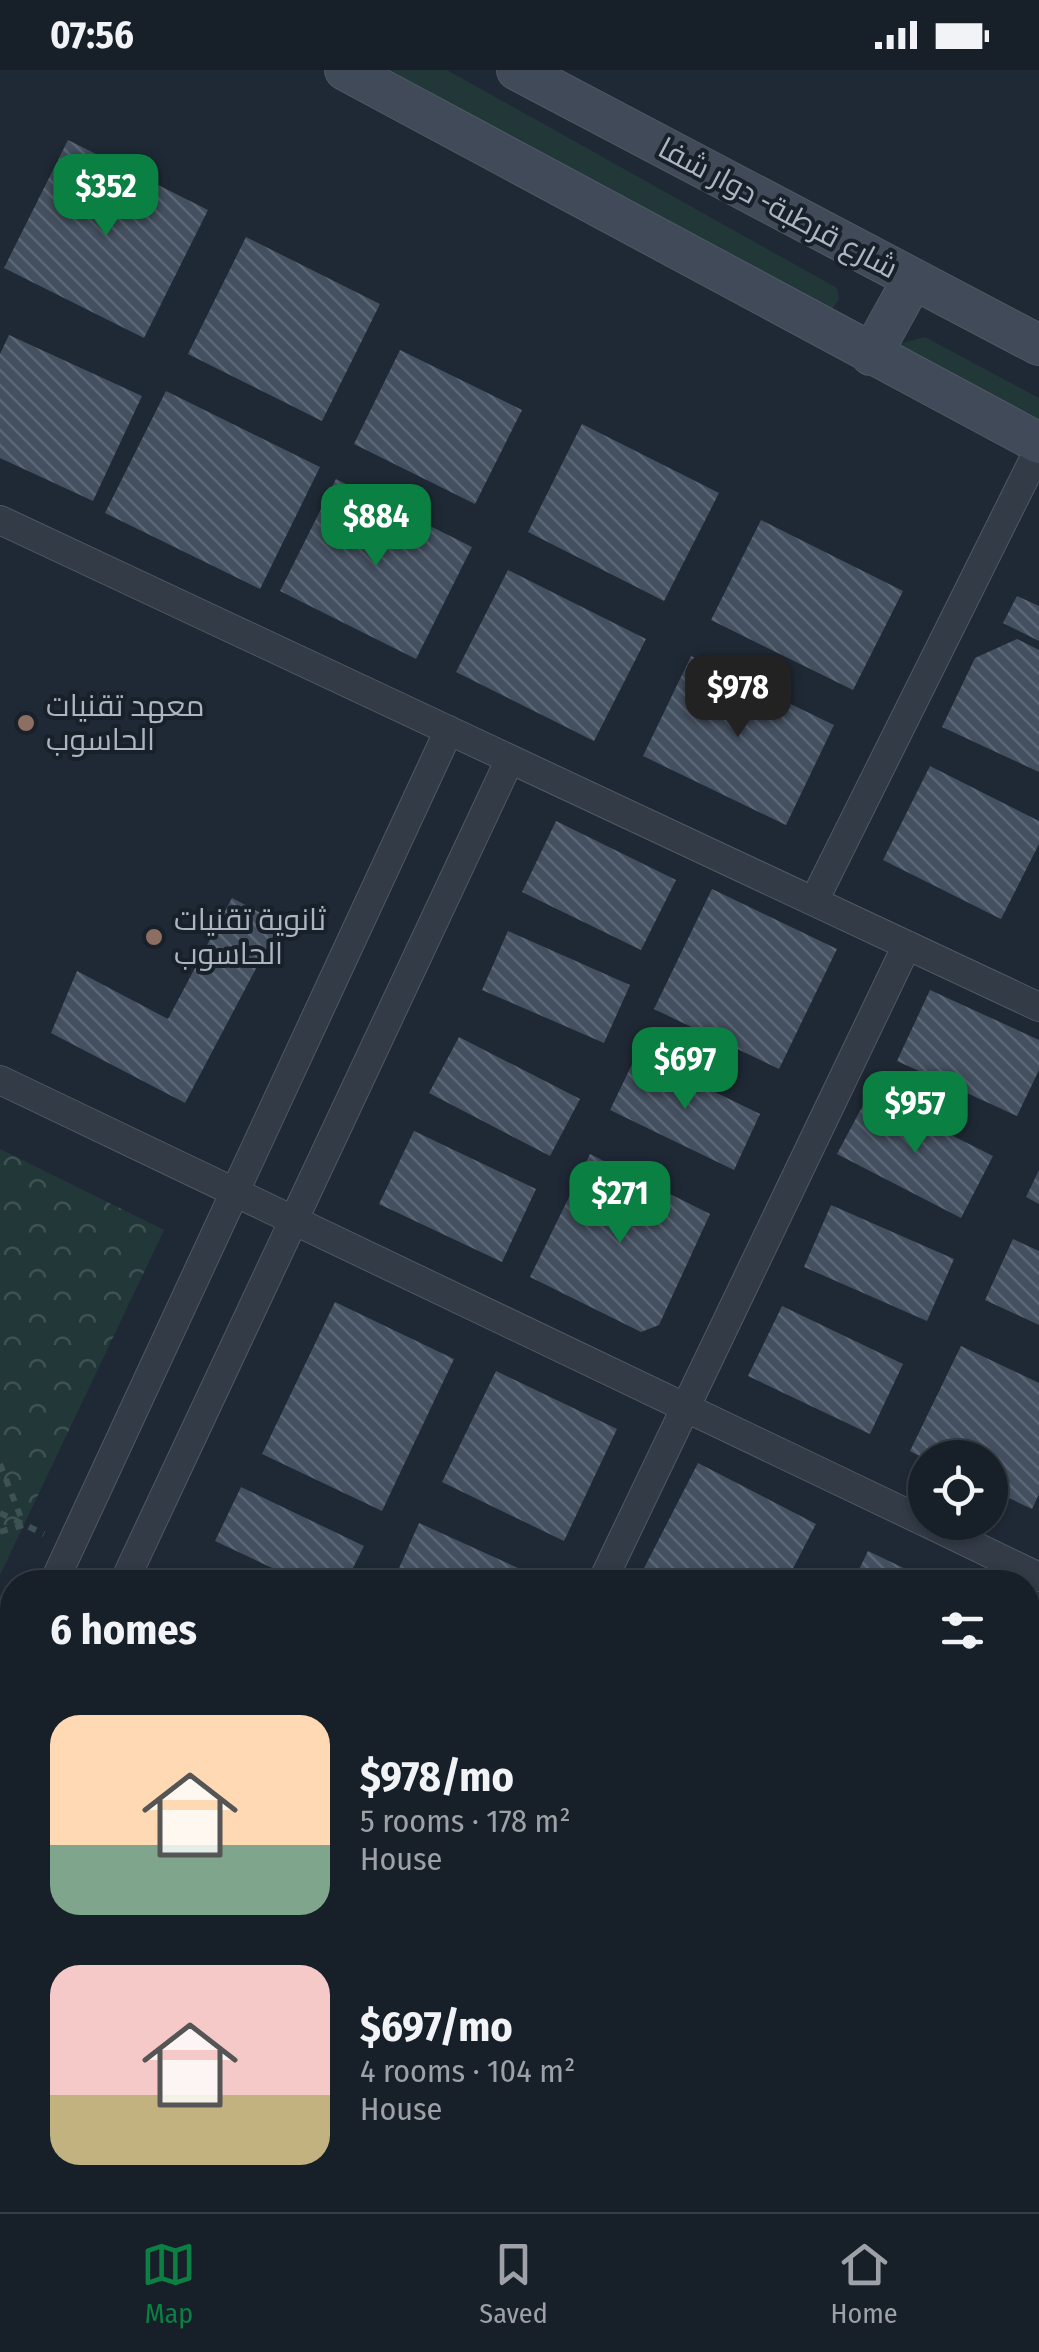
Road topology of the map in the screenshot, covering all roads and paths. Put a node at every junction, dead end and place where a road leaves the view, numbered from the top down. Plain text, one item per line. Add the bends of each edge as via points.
1 (345, 70) edge
2 (517, 70) edge
3 (913, 278) junction
4 (1039, 345) edge
5 (871, 355) junction
6 (1039, 446) edge
7 (0, 520) edge
8 (449, 730) junction
9 (510, 759) junction
10 (814, 901) junction
11 (907, 945) junction
12 (1039, 1007) edge
13 (0, 1080) edge
14 (234, 1192) junction
15 (294, 1221) junction
16 (686, 1408) junction
17 (0, 1464) edge
18 (0, 1513) edge
19 (908, 1514) edge
20 (24, 1524) junction
21 (0, 1532) edge
22 (962, 1540) edge
23 (60, 1570) edge
24 (130, 1570) edge
25 (608, 1570) edge
26 (1024, 1570) edge

1 - 5 main road
2 - 3 main road, شارع قرطبة- دوار شفا
3 - 4 main road, شارع قرطبة- دوار شفا
3 - 5 main road
5 - 6 main road
6 - 10 street
7 - 8 street
8 - 9 street
8 - 14 street
9 - 10 street
9 - 15 street
10 - 11 street
11 - 12 street
11 - 16 street
13 - 14 street
14 - 15 street
14 - 23 street
15 - 16 street
15 - 24 street
16 - 19 street
16 - 25 street
17 - 20 path
18 - 20 path
20 - 21 path
22 - 26 street

